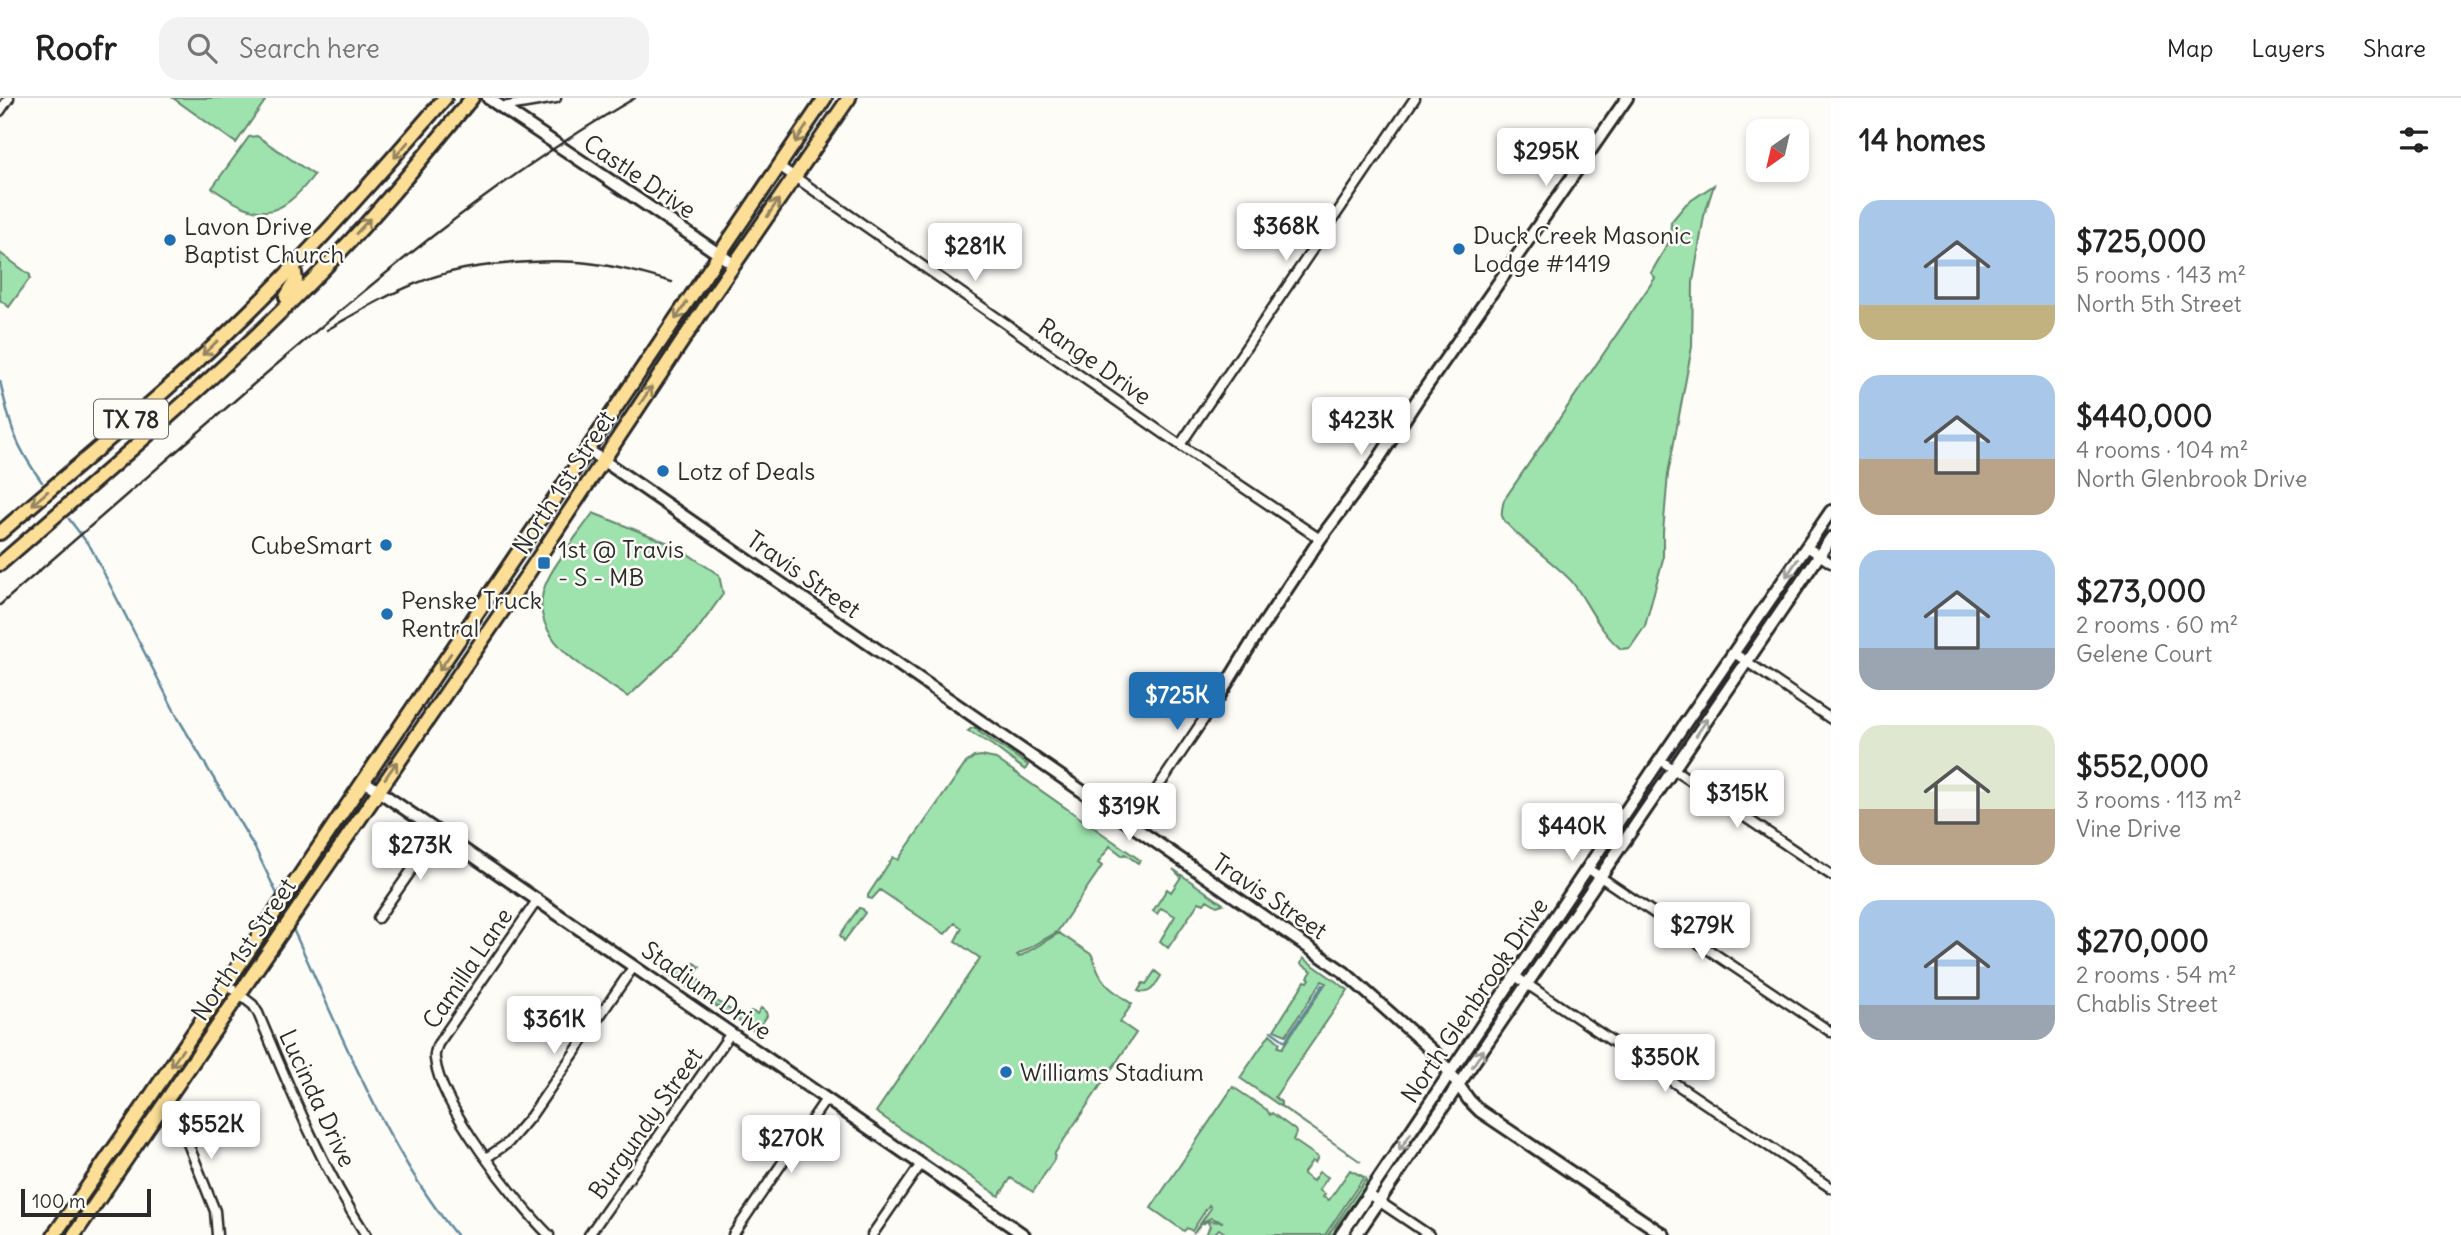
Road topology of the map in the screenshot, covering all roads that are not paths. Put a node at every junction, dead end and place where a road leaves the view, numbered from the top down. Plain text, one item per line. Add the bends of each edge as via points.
1 (9, 98) edge
2 (445, 98) edge
3 (472, 98) edge
4 (488, 98) edge
5 (556, 98) edge
6 (825, 98) edge
7 (849, 98) edge
8 (1415, 98) edge
9 (1627, 98) edge
10 (502, 107) junction
11 (0, 111) edge
12 (779, 166) junction
13 (795, 176) junction
14 (719, 254) junction
15 (735, 265) junction
16 (293, 267) junction
17 (258, 333) junction
18 (175, 379) junction
19 (193, 395) junction
20 (605, 424) junction
21 (619, 434) junction
22 (1180, 445) junction
23 (588, 450) junction
24 (602, 460) junction
25 (1831, 511) edge
26 (0, 533) edge
27 (1831, 538) edge
28 (1320, 539) junction
29 (1807, 547) junction
30 (519, 552) junction
31 (1819, 555) junction
32 (535, 563) junction
33 (1831, 563) edge
34 (0, 564) edge
35 (1734, 653) junction
36 (1747, 663) junction
37 (1218, 698) joint
38 (1831, 719) edge
39 (1660, 760) junction
40 (1674, 769) junction
41 (365, 781) junction
42 (378, 789) junction
43 (1132, 826) junction
44 (439, 831) junction
45 (324, 839) junction
46 (1587, 868) junction
47 (1831, 875) edge
48 (1600, 876) junction
49 (538, 899) junction
50 (297, 907) junction
51 (378, 918) dead end
52 (634, 965) junction
53 (1515, 976) junction
54 (1528, 984) junction
55 (226, 985) junction
56 (238, 993) junction
57 (731, 1032) junction
58 (1831, 1032) edge
59 (1452, 1073) junction
60 (1459, 1086) junction
61 (827, 1099) junction
62 (159, 1108) junction
63 (116, 1147) junction
64 (128, 1154) junction
65 (486, 1158) junction
66 (921, 1164) junction
67 (1831, 1188) edge
68 (1369, 1194) junction
69 (1380, 1202) junction
70 (1017, 1233) edge
71 (54, 1235) edge
72 (74, 1235) edge
73 (217, 1235) edge
74 (366, 1235) edge
75 (550, 1235) edge
76 (589, 1235) edge
77 (733, 1235) edge
78 (872, 1235) edge
79 (1341, 1235) edge
80 (1356, 1235) edge
81 (1429, 1235) edge
82 (1664, 1235) edge

1 - 11 street
2 -> 16 main road, TX 78
17 -> 3 main road, TX 78 via 363,227
4 - 10 street, Castle Drive
5 - 10 street
6 -> 12 main road, North 1st Street
7 - 13 main road, North 1st Street
8 - 22 street
9 - 28 street
10 - 14 street, Castle Drive
12 - 13 street, Range Drive
12 - 14 main road, North 1st Street
15 -> 13 main road, North 1st Street
13 - 22 street, Range Drive
14 - 15 street, Castle Drive
14 -> 20 main road, North 1st Street
21 -> 15 main road, North 1st Street
16 - 17 main road via 297,275 293,287
16 -> 18 main road, TX 78
17 - 19 main road, TX 78
18 - 19 main road
18 -> 26 main road, TX 78
19 - 34 main road, TX 78
20 - 21 main road
20 - 23 main road, North 1st Street
21 - 24 main road, North 1st Street
22 - 28 street, Range Drive
23 - 24 street, Travis Street
23 - 30 main road, North 1st Street
24 - 32 main road, North 1st Street
24 - 43 street, Travis Street
25 - 29 street, North Glenbrook Drive
27 - 31 street, North Glenbrook Drive
28 - 37 street
29 - 31 street
29 -> 35 street, North Glenbrook Drive
30 - 32 main road
30 -> 41 main road, North 1st Street
31 - 33 street
31 - 36 street, North Glenbrook Drive
42 -> 32 main road, North 1st Street
35 - 36 street
35 - 39 street, North Glenbrook Drive
36 - 38 street
40 -> 36 street, North Glenbrook Drive
37 - 43 street
39 - 40 street
39 - 46 street, North Glenbrook Drive
40 - 47 street
40 - 48 street, North Glenbrook Drive
41 - 42 street, Stadium Drive
41 - 45 main road, North 1st Street
42 - 44 street, Stadium Drive
42 - 50 main road, North 1st Street
43 - 59 street, Travis Street via 1361,986 1426,1043
44 - 49 street, Stadium Drive
44 - 51 street
45 - 50 main road via 325,848
45 - 55 main road, North 1st Street
46 - 48 street
46 - 53 street, North Glenbrook Drive
48 - 54 street, North Glenbrook Drive
48 - 58 street
49 - 52 street, Stadium Drive
49 - 65 street, Camilla Lane via 434,1055 441,1082
50 - 56 main road, North 1st Street
52 - 57 street, Stadium Drive
52 - 65 street via 531,1116 508,1143
53 - 54 street
53 - 59 street, North Glenbrook Drive
60 -> 54 street, North Glenbrook Drive
54 - 67 street
55 - 56 street, Lucinda Drive
55 -> 63 main road, North 1st Street
56 - 62 main road, North 1st Street
56 - 74 street, Lucinda Drive via 258,1013 307,1127
57 - 61 street, Stadium Drive
57 - 76 street, Burgundy Street
59 - 60 street, Travis Street
59 -> 68 street, North Glenbrook Drive
60 - 69 street, North Glenbrook Drive
60 - 82 street, Travis Street via 1480,1111
61 - 66 street, Stadium Drive
61 - 77 street
62 - 64 main road, North 1st Street
62 - 73 street via 187,1141 215,1211
63 - 64 main road
63 - 71 main road, North 1st Street
64 - 72 main road, North 1st Street
65 - 75 street, Camilla Lane
66 - 70 street, Stadium Drive
66 - 78 street
68 - 69 street
68 - 79 street, North Glenbrook Drive
69 - 80 street, North Glenbrook Drive
69 - 81 street

